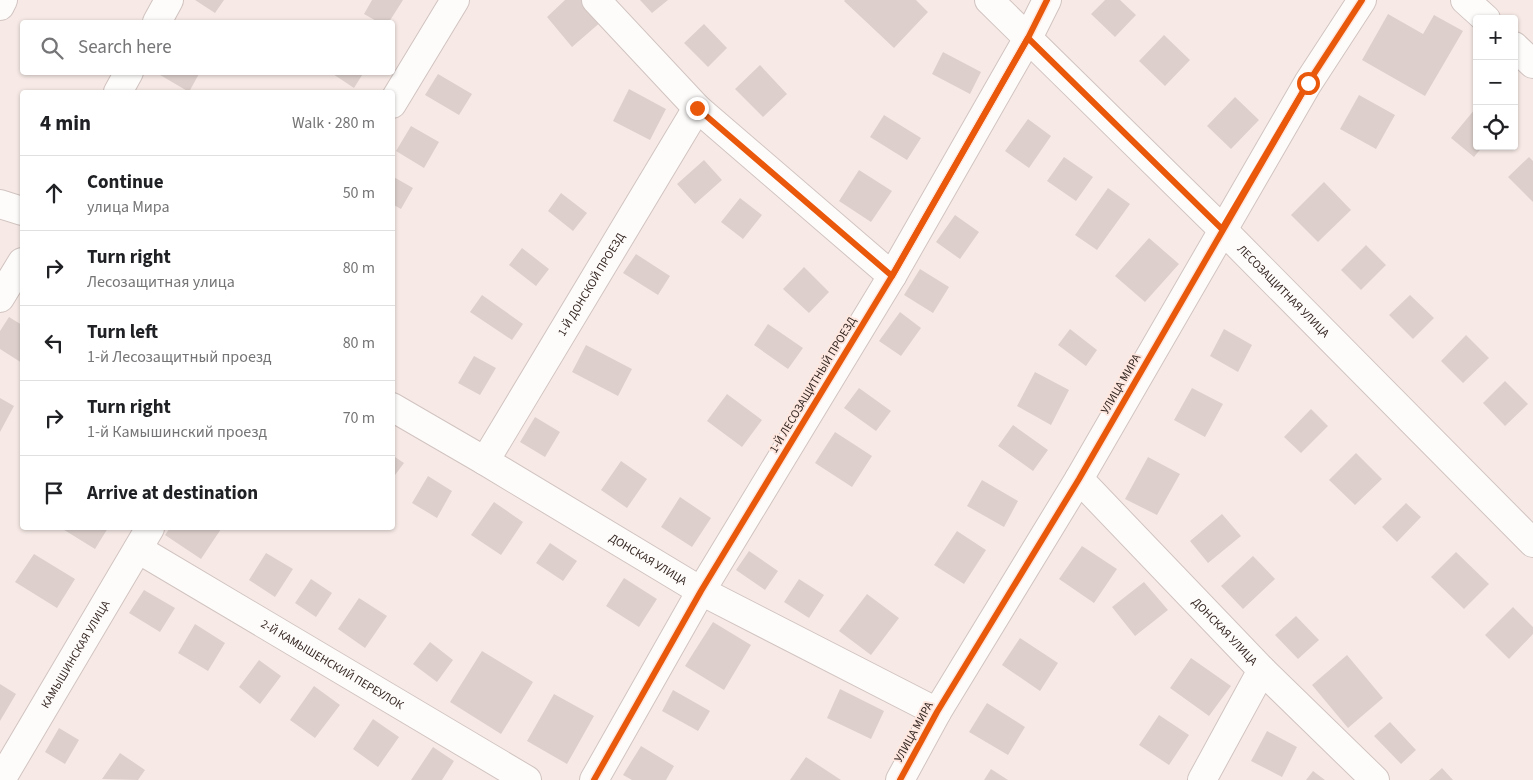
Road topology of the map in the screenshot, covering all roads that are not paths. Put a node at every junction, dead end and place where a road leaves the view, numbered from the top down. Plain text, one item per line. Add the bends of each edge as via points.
1 (3, 0) edge
2 (169, 0) edge
3 (455, 0) edge
4 (596, 0) edge
5 (989, 0) edge
6 (1047, 0) edge
7 (1362, 0) edge
8 (1465, 0) edge
9 (0, 6) edge
10 (1482, 15) edge
11 (157, 20) edge
12 (1028, 38) junction
13 (1518, 50) edge
14 (1533, 64) edge
15 (127, 75) edge
16 (119, 90) edge
17 (395, 99) edge
18 (697, 108) junction
19 (0, 204) edge
20 (20, 210) edge
21 (1222, 229) junction
22 (20, 265) edge
23 (892, 276) junction
24 (0, 298) edge
25 (395, 409) edge
26 (485, 461) junction
27 (1079, 479) junction
28 (144, 538) edge
29 (1533, 543) edge
30 (701, 592) junction
31 (1262, 670) junction
32 (938, 712) junction
33 (4, 777) edge
34 (527, 780) edge
35 (594, 780) edge
36 (900, 780) edge
37 (1202, 780) edge
38 (1375, 780) edge

1 - 9 street
2 - 11 street
3 - 17 street
4 - 18 street
5 - 12 street, ЛЕСОЗАЩИТНАЯ УЛИЦА
6 - 12 street, 1-Й ЛЕСОЗАЩИТНЫЙ ПРОЕЗД
7 - 21 street, УЛИЦА МИРА via 1308,83
8 - 10 street
12 - 21 street, ЛЕСОЗАЩИТНАЯ УЛИЦА
12 - 23 street, 1-Й ЛЕСОЗАЩИТНЫЙ ПРОЕЗД
13 - 14 street
15 - 16 street
18 - 23 street
18 - 26 street, 1-Й ДОНСКОЙ ПРОЕЗД
19 - 20 street
21 - 27 street, УЛИЦА МИРА
21 - 29 street, ЛЕСОЗАЩИТНАЯ УЛИЦА
22 - 24 street
23 - 30 street, 1-Й ЛЕСОЗАЩИТНЫЙ ПРОЕЗД
25 - 26 street, ДОНСКАЯ УЛИЦА
26 - 30 street, ДОНСКАЯ УЛИЦА
27 - 31 street, ДОНСКАЯ УЛИЦА
27 - 32 street, УЛИЦА МИРА
28 - 33 street, КАМЫШИНСКАЯ УЛИЦА
28 - 34 street, 2-Й КАМЫШЕНСКИЙ ПЕРЕУЛОК
30 - 32 street, ДОНСКАЯ УЛИЦА
30 - 35 street, 1-Й ЛЕСОЗАЩИТНЫЙ ПРОЕЗД
31 - 37 street
31 - 38 street, ДОНСКАЯ УЛИЦА
32 - 36 street, УЛИЦА МИРА

